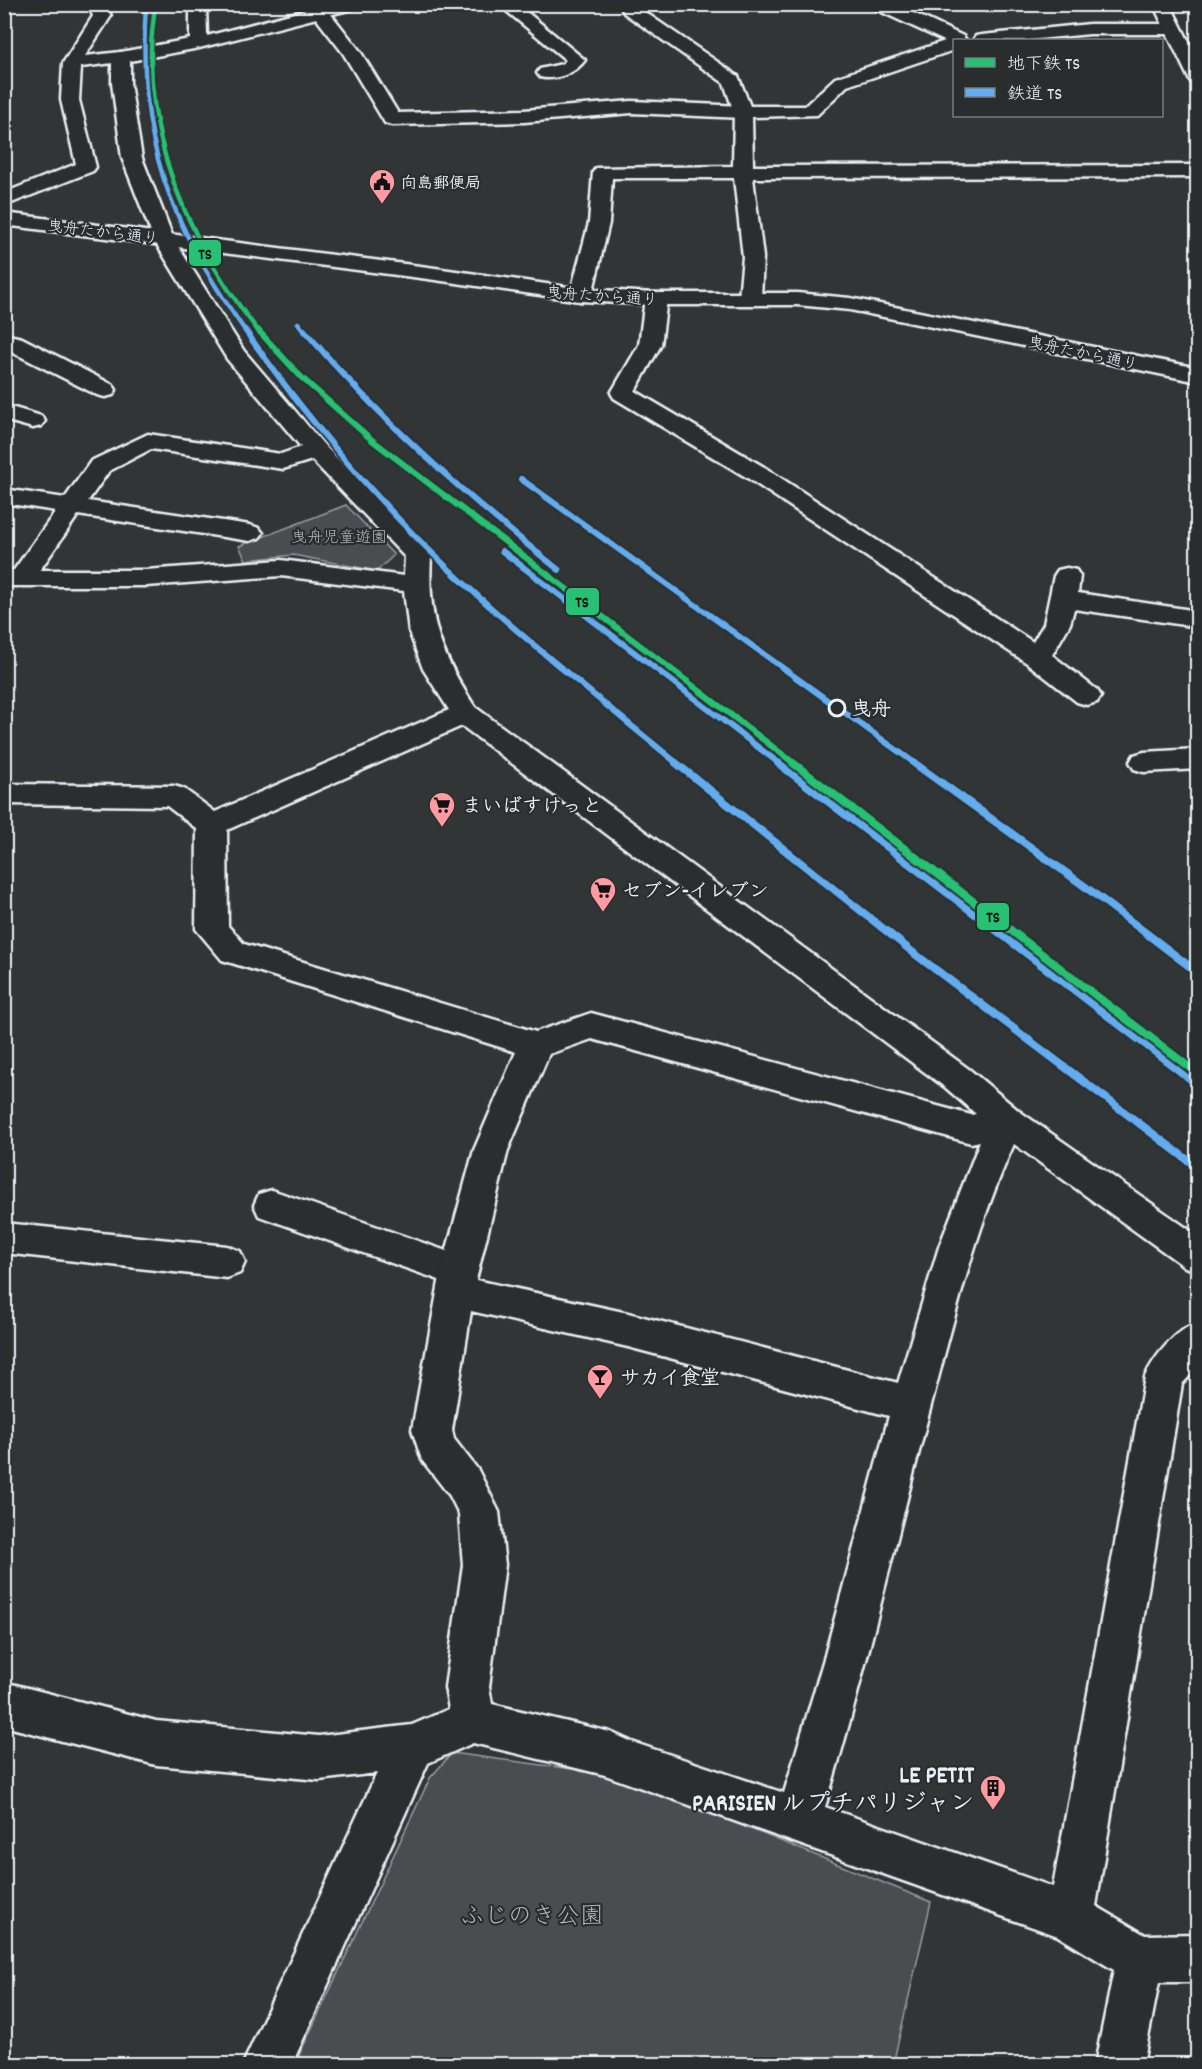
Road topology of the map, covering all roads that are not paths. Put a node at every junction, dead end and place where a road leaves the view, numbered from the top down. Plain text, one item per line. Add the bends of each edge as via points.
1 (96, 4) edge
2 (198, 4) edge
3 (350, 4) edge
4 (506, 4) edge
5 (632, 4) edge
6 (879, 4) edge
7 (1161, 4) edge
8 (317, 9) edge
9 (1172, 29) junction
10 (992, 39) edge
11 (953, 41) edge
12 (199, 43) junction
13 (953, 43) edge
14 (121, 57) junction
15 (72, 63) junction
16 (546, 73) dead end
17 (1197, 79) edge
18 (743, 111) junction
19 (1197, 171) edge
20 (743, 172) junction
21 (4, 200) edge
22 (4, 219) edge
23 (164, 240) junction
24 (581, 295) junction
25 (750, 298) junction
26 (656, 299) junction
27 (4, 341) edge
28 (1197, 375) edge
29 (105, 390) dead end
30 (4, 412) edge
31 (33, 421) dead end
32 (316, 450) junction
33 (4, 496) edge
34 (72, 506) junction
35 (250, 533) dead end
36 (13, 578) edge
37 (416, 585) junction
38 (1197, 619) edge
39 (1037, 657) junction
40 (1087, 696) dead end
41 (465, 714) junction
42 (1197, 759) edge
43 (1144, 762) dead end
44 (4, 794) edge
45 (212, 825) junction
46 (536, 1045) junction
47 (1007, 1121) junction
48 (272, 1205) dead end
49 (4, 1238) edge
50 (1197, 1256) edge
51 (227, 1262) dead end
52 (457, 1281) junction
53 (1197, 1339) edge
54 (911, 1404) junction
55 (4, 1704) edge
56 (473, 1721) junction
57 (412, 1747) junction
58 (798, 1820) junction
59 (1071, 1917) junction
60 (1197, 1958) edge
61 (1140, 1959) junction
62 (267, 2064) edge
63 (1119, 2064) edge

1 - 15 street via 102,16
2 - 12 street
3 - 8 street
4 - 16 street via 576,60 568,68
5 - 18 street via 630,9 732,80
6 - 11 street
7 - 9 street
8 - 12 street
8 - 18 street via 351,51 392,119 524,116 632,107
9 - 10 street via 1090,29
9 - 17 street
12 - 14 street
13 - 18 street via 841,82 810,111
14 - 15 street
14 - 23 street via 132,158
15 - 21 street via 70,100 86,167
18 - 20 street
19 - 20 street
20 - 24 street via 603,172 599,224
20 - 25 street via 753,257
22 - 23 street, 曳舟たから通り
23 - 24 street, 曳舟たから通り
23 - 32 street via 235,354
24 - 26 street, 曳舟たから通り
25 - 26 street, 曳舟たから通り
25 - 28 street, 曳舟たから通り via 850,304
26 - 39 street via 650,345 622,393 755,472
27 - 29 street via 14,342
30 - 31 street
32 - 34 street via 283,462 148,441 100,466
32 - 37 street via 418,556
33 - 34 street
34 - 35 street
34 - 36 street
36 - 37 street via 146,578 281,568
37 - 41 street via 425,640 437,669
38 - 39 street via 1065,588 1057,624
39 - 40 street
41 - 45 street
41 - 47 street via 958,1079
42 - 43 street
44 - 45 street via 174,796
45 - 46 street via 212,929 233,952
46 - 47 street via 591,1026 971,1129
46 - 52 street via 491,1150
47 - 50 street
47 - 54 street via 993,1149 942,1294
48 - 52 street
49 - 51 street
52 - 54 street
52 - 56 street via 432,1430 436,1447 464,1483 478,1512 484,1565 467,1687
53 - 59 street via 1164,1377
54 - 58 street via 825,1738
55 - 57 street via 156,1743 319,1758
56 - 57 street
56 - 58 street via 610,1754
57 - 62 street
58 - 59 street
59 - 61 street
60 - 61 street
61 - 63 street

